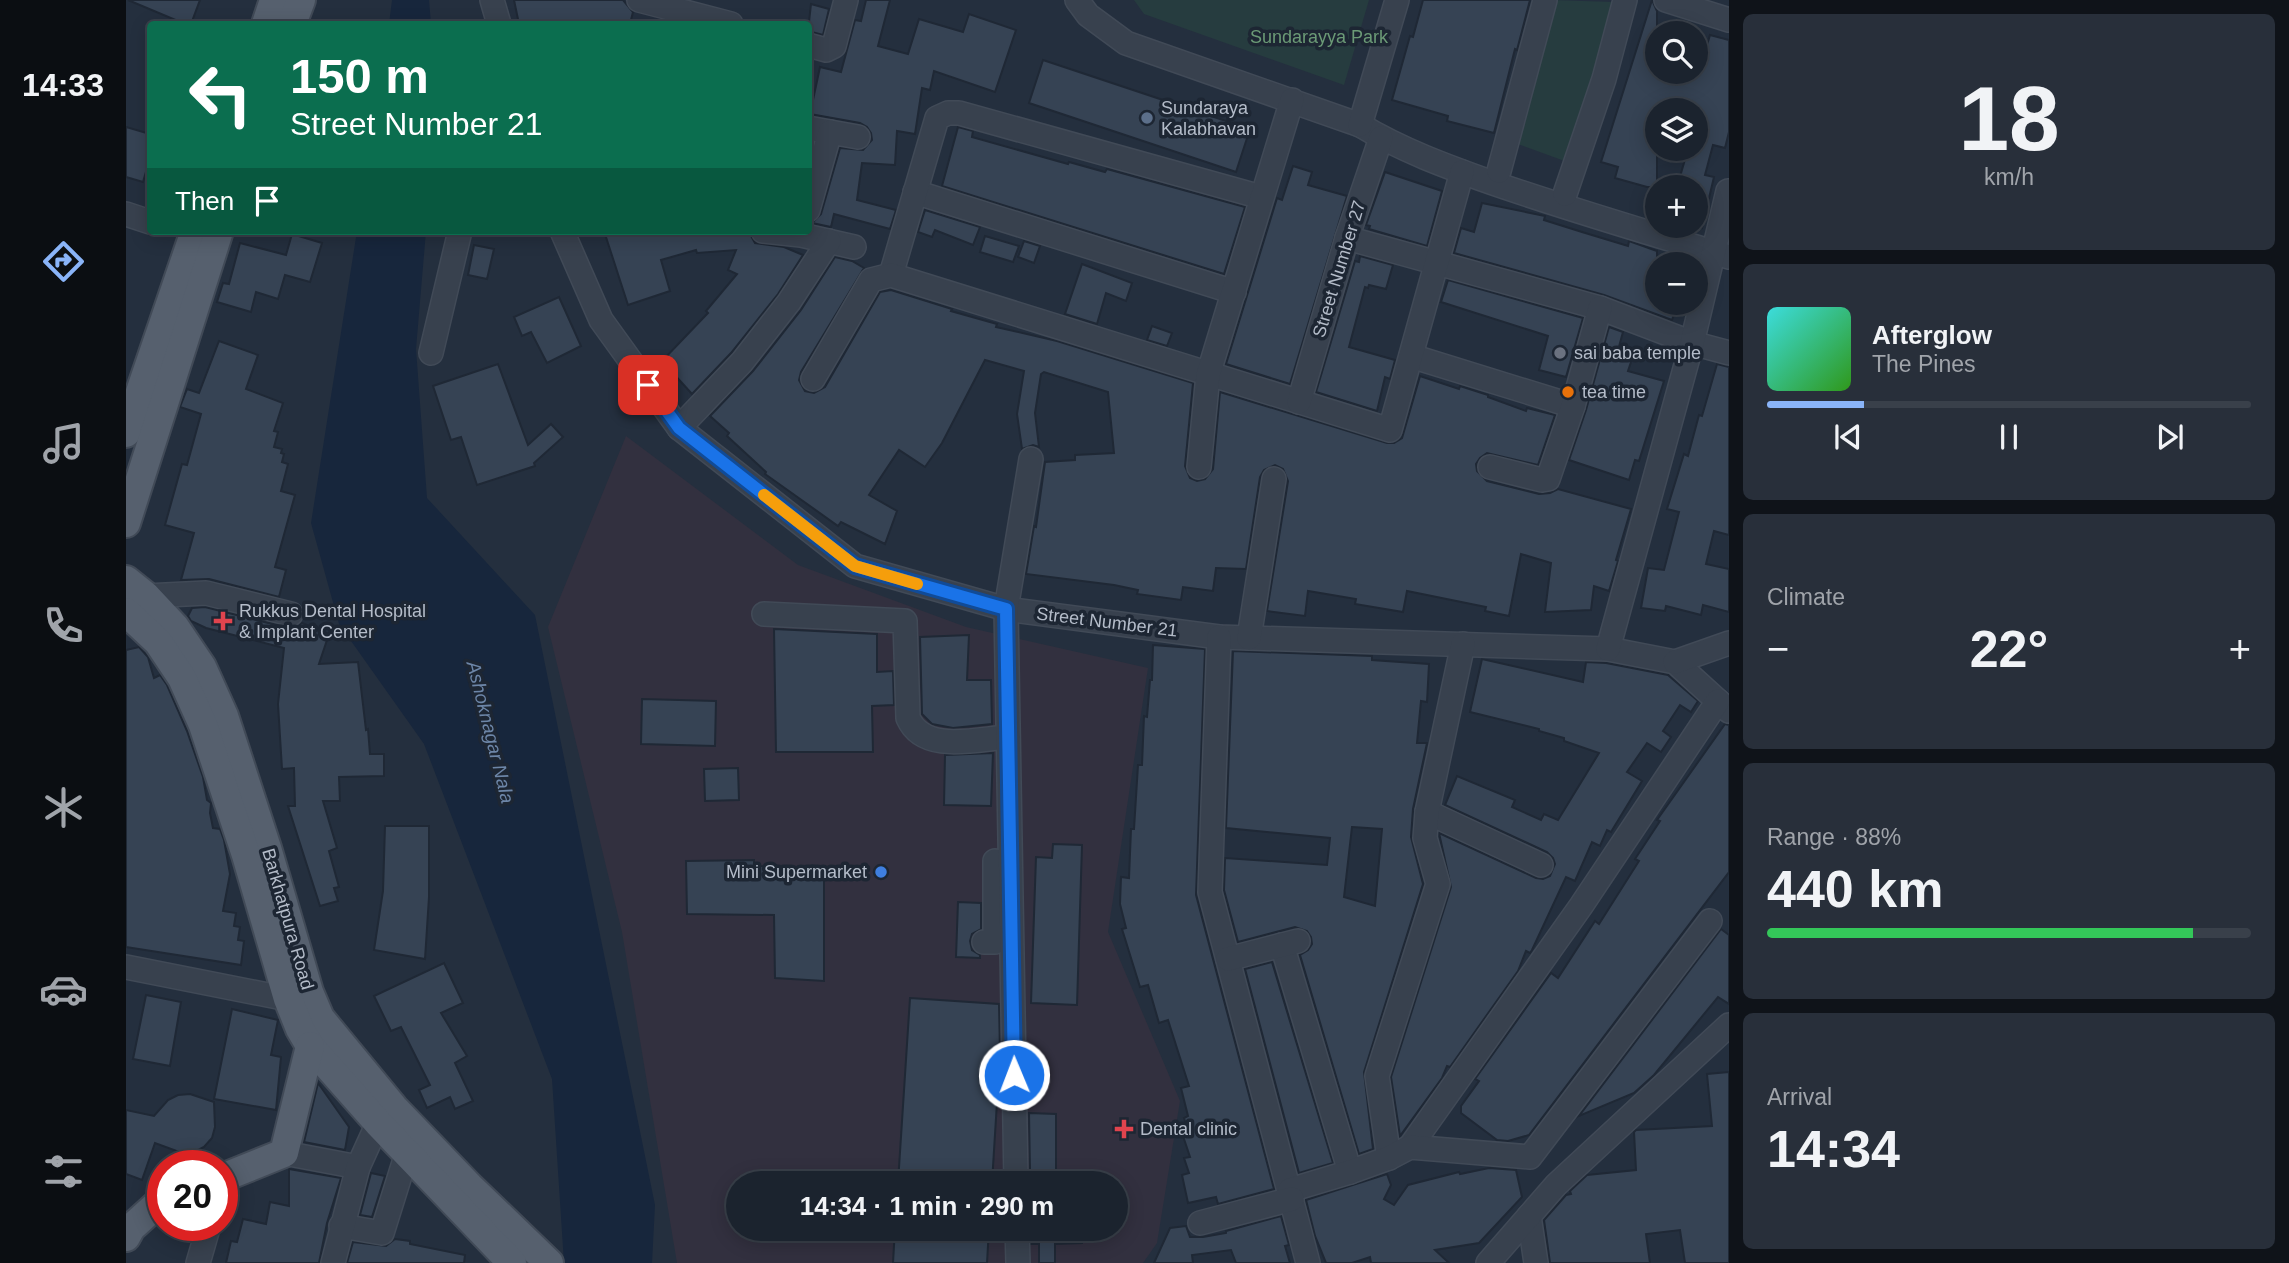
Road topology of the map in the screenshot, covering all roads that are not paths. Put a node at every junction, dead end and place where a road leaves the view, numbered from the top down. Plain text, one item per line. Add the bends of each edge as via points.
1 (274, 0) edge
2 (301, 0) edge
3 (492, 0) edge
4 (639, 0) edge
5 (846, 0) edge
6 (1077, 0) edge
7 (1397, 0) edge
8 (1545, 0) edge
9 (1625, 0) edge
10 (1666, 0) edge
11 (675, 5) edge
12 (1729, 20) edge
13 (267, 21) edge
14 (293, 21) edge
15 (498, 21) edge
16 (722, 21) edge
17 (812, 46) edge
18 (1292, 100) junction
19 (1360, 125) junction
20 (819, 130) edge
21 (858, 137) dead end
22 (1381, 138) junction
23 (1499, 171) junction
24 (1462, 172) junction
25 (812, 181) edge
26 (1728, 191) edge
27 (915, 192) junction
28 (1564, 194) junction
29 (1261, 197) junction
30 (126, 214) edge
31 (1645, 219) edge
32 (147, 221) edge
33 (195, 235) edge
34 (195, 235) edge
35 (459, 235) edge
36 (564, 235) edge
37 (809, 235) edge
38 (1347, 238) junction
39 (1695, 238) edge
40 (829, 241) junction
41 (853, 247) dead end
42 (1722, 249) edge
43 (1438, 262) junction
44 (891, 275) junction
45 (1234, 292) junction
46 (1600, 308) junction
47 (1692, 343) junction
48 (431, 353) dead end
49 (1729, 353) edge
50 (1411, 356) junction
51 (1208, 375) junction
52 (813, 379) dead end
53 (1299, 402) junction
54 (1573, 406) junction
55 (679, 428) junction
56 (126, 433) edge
57 (1031, 459) dead end
58 (1199, 467) dead end
59 (1489, 467) dead end
60 (1274, 479) dead end
61 (126, 523) edge
62 (133, 596) edge
63 (1006, 609) junction
64 (291, 614) dead end
65 (764, 614) dead end
66 (1219, 637) junction
67 (1249, 638) junction
68 (1729, 643) edge
69 (1463, 644) junction
70 (1608, 649) junction
71 (1675, 662) junction
72 (1724, 706) edge
73 (1007, 737) junction
74 (1002, 806) junction
75 (1427, 812) junction
76 (1541, 865) dead end
77 (1710, 920) dead end
78 (984, 942) dead end
79 (1228, 959) junction
80 (126, 967) edge
81 (288, 999) junction
82 (1729, 1025) edge
83 (310, 1046) junction
84 (377, 1123) junction
85 (1410, 1147) junction
86 (284, 1153) junction
87 (407, 1153) junction
88 (1530, 1157) junction
89 (1389, 1158) junction
90 (358, 1167) junction
91 (1016, 1171) edge
92 (1350, 1172) junction
93 (238, 1173) edge
94 (1556, 1185) junction
95 (1291, 1194) junction
96 (147, 1214) edge
97 (1530, 1216) junction
98 (1200, 1223) dead end
99 (341, 1226) junction
100 (498, 1230) junction
101 (126, 1237) edge
102 (204, 1241) edge
103 (1017, 1241) edge
104 (539, 1259) edge
105 (198, 1263) edge
106 (333, 1263) edge
107 (512, 1263) edge
108 (1018, 1263) edge
109 (1308, 1263) edge
110 (1488, 1263) edge
111 (1536, 1263) edge

1 - 13 main road
2 - 14 main road
3 - 15 street
4 - 11 street
5 - 17 street via 834,46 825,50
6 - 18 street via 1088,15 1126,43
7 - 19 street
8 - 23 street
9 - 28 street via 1604,79
10 - 12 street
11 - 16 street
18 - 19 street
18 - 29 street
19 - 22 street
19 - 23 street via 1386,125
20 - 21 street
20 - 25 street
22 - 24 street
22 - 38 street, Street Number 27
23 - 28 street
24 - 42 street via 1551,203
24 - 43 street
26 - 42 street
27 - 29 street via 937,118 959,113
27 - 44 street
27 - 45 street
28 - 31 street
29 - 45 street
30 - 32 street
33 - 56 main road
34 - 61 main road
35 - 48 street
36 - 55 street, Street Number 21 via 601,320
37 - 40 street
38 - 43 street
38 - 53 street, Street Number 27
39 - 42 street
40 - 41 street
40 - 55 street via 742,362
42 - 47 street
43 - 46 street
43 - 50 street
44 - 51 street
44 - 52 street via 871,280
45 - 51 street
46 - 47 street
46 - 54 street
47 - 49 street
47 - 70 street
50 - 53 street via 1390,430
50 - 54 street
51 - 53 street
51 - 58 street
54 - 59 street via 1548,479
55 - 63 street, Street Number 21 via 855,566
57 - 63 street
60 - 67 street
62 - 64 street via 206,593
62 - 81 main road, Barkhatpura Road via 182,678 203,725
62 - 100 main road, Barkhatpura Road via 175,627 202,667 224,716 320,1018
63 - 66 street, Street Number 21
63 - 73 street
65 - 73 street via 905,621 912,728 933,741
66 - 67 street, Street Number 21
66 - 79 street via 1210,892
67 - 69 street, Street Number 21
68 - 71 street
69 - 70 street, Street Number 21
69 - 75 street
70 - 71 street, Street Number 21
71 - 72 street
72 - 85 street
73 - 74 street
74 - 78 street via 995,942
74 - 91 street
75 - 76 street
75 - 89 street via 1425,838 1438,884 1377,1076
77 - 88 street
79 - 92 street via 1290,943
79 - 95 street
80 - 81 street
81 - 83 main road, Barkhatpura Road
82 - 94 street
83 - 84 main road, Barkhatpura Road
83 - 86 main road
84 - 87 main road, Barkhatpura Road
84 - 90 street
85 - 88 street
85 - 89 street
86 - 90 street
86 - 93 main road
87 - 99 street via 382,1233
87 - 100 main road, Barkhatpura Road
88 - 94 street
89 - 92 street
90 - 99 street
92 - 95 street
94 - 97 street
95 - 98 street
95 - 109 street
96 - 101 main road
97 - 110 street
97 - 111 street
99 - 106 street
100 - 104 main road
100 - 107 main road
102 - 105 street
103 - 108 street

